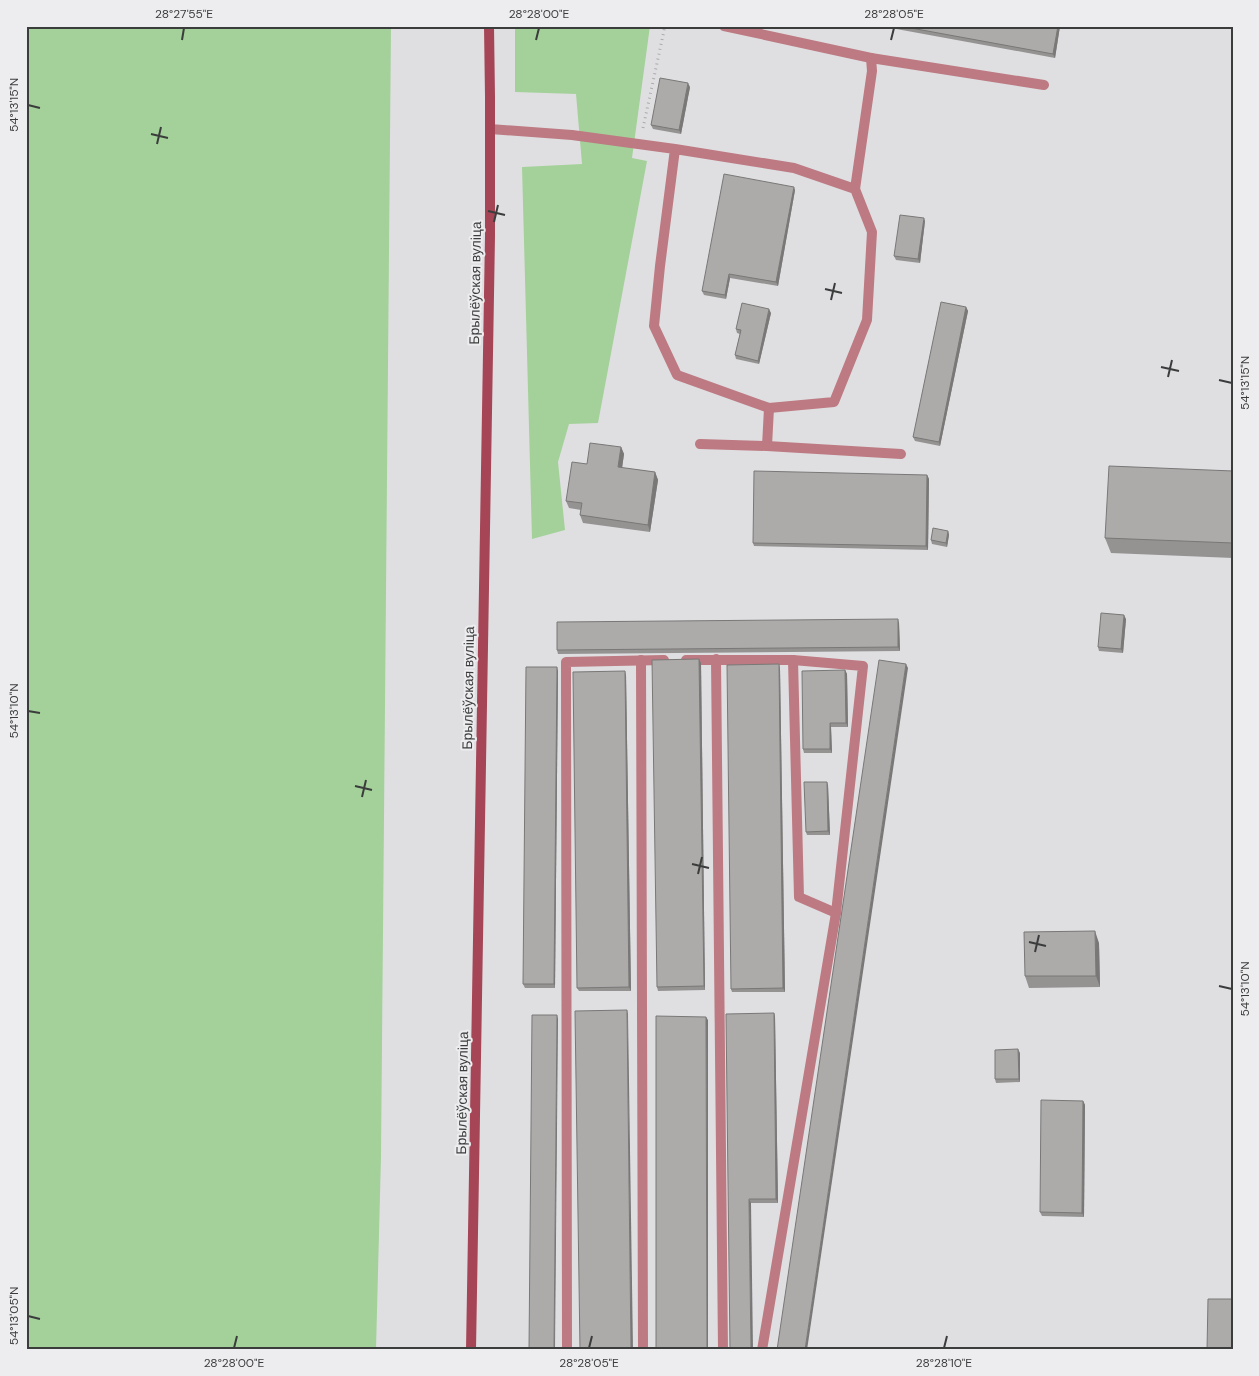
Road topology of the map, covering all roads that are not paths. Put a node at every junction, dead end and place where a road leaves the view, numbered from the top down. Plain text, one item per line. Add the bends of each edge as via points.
1 (488, 26) edge
2 (724, 26) edge
3 (871, 58) junction
4 (1044, 85) dead end
5 (490, 129) junction
6 (675, 148) junction
7 (855, 189) junction
8 (770, 408) junction
9 (700, 444) dead end
10 (767, 446) junction
11 (901, 454) dead end
12 (716, 659) junction
13 (641, 660) junction
14 (793, 660) junction
15 (836, 913) junction
16 (471, 1350) edge
17 (567, 1350) edge
18 (643, 1350) edge
19 (723, 1350) edge
20 (762, 1350) edge

1 - 5 street, Брылёўская вуліца
2 - 3 lane
3 - 4 lane
3 - 7 lane via 872,71
5 - 6 lane
5 - 16 street, Брылёўская вуліца
6 - 7 lane via 794,168
6 - 8 lane via 654,326 677,375
7 - 8 lane via 872,232 867,320 834,402
8 - 10 lane
9 - 10 lane
10 - 11 lane
12 - 13 lane
12 - 14 lane
12 - 19 lane
13 - 17 lane via 566,662
13 - 18 lane
14 - 15 lane via 799,897
14 - 15 lane via 863,666
15 - 20 lane

